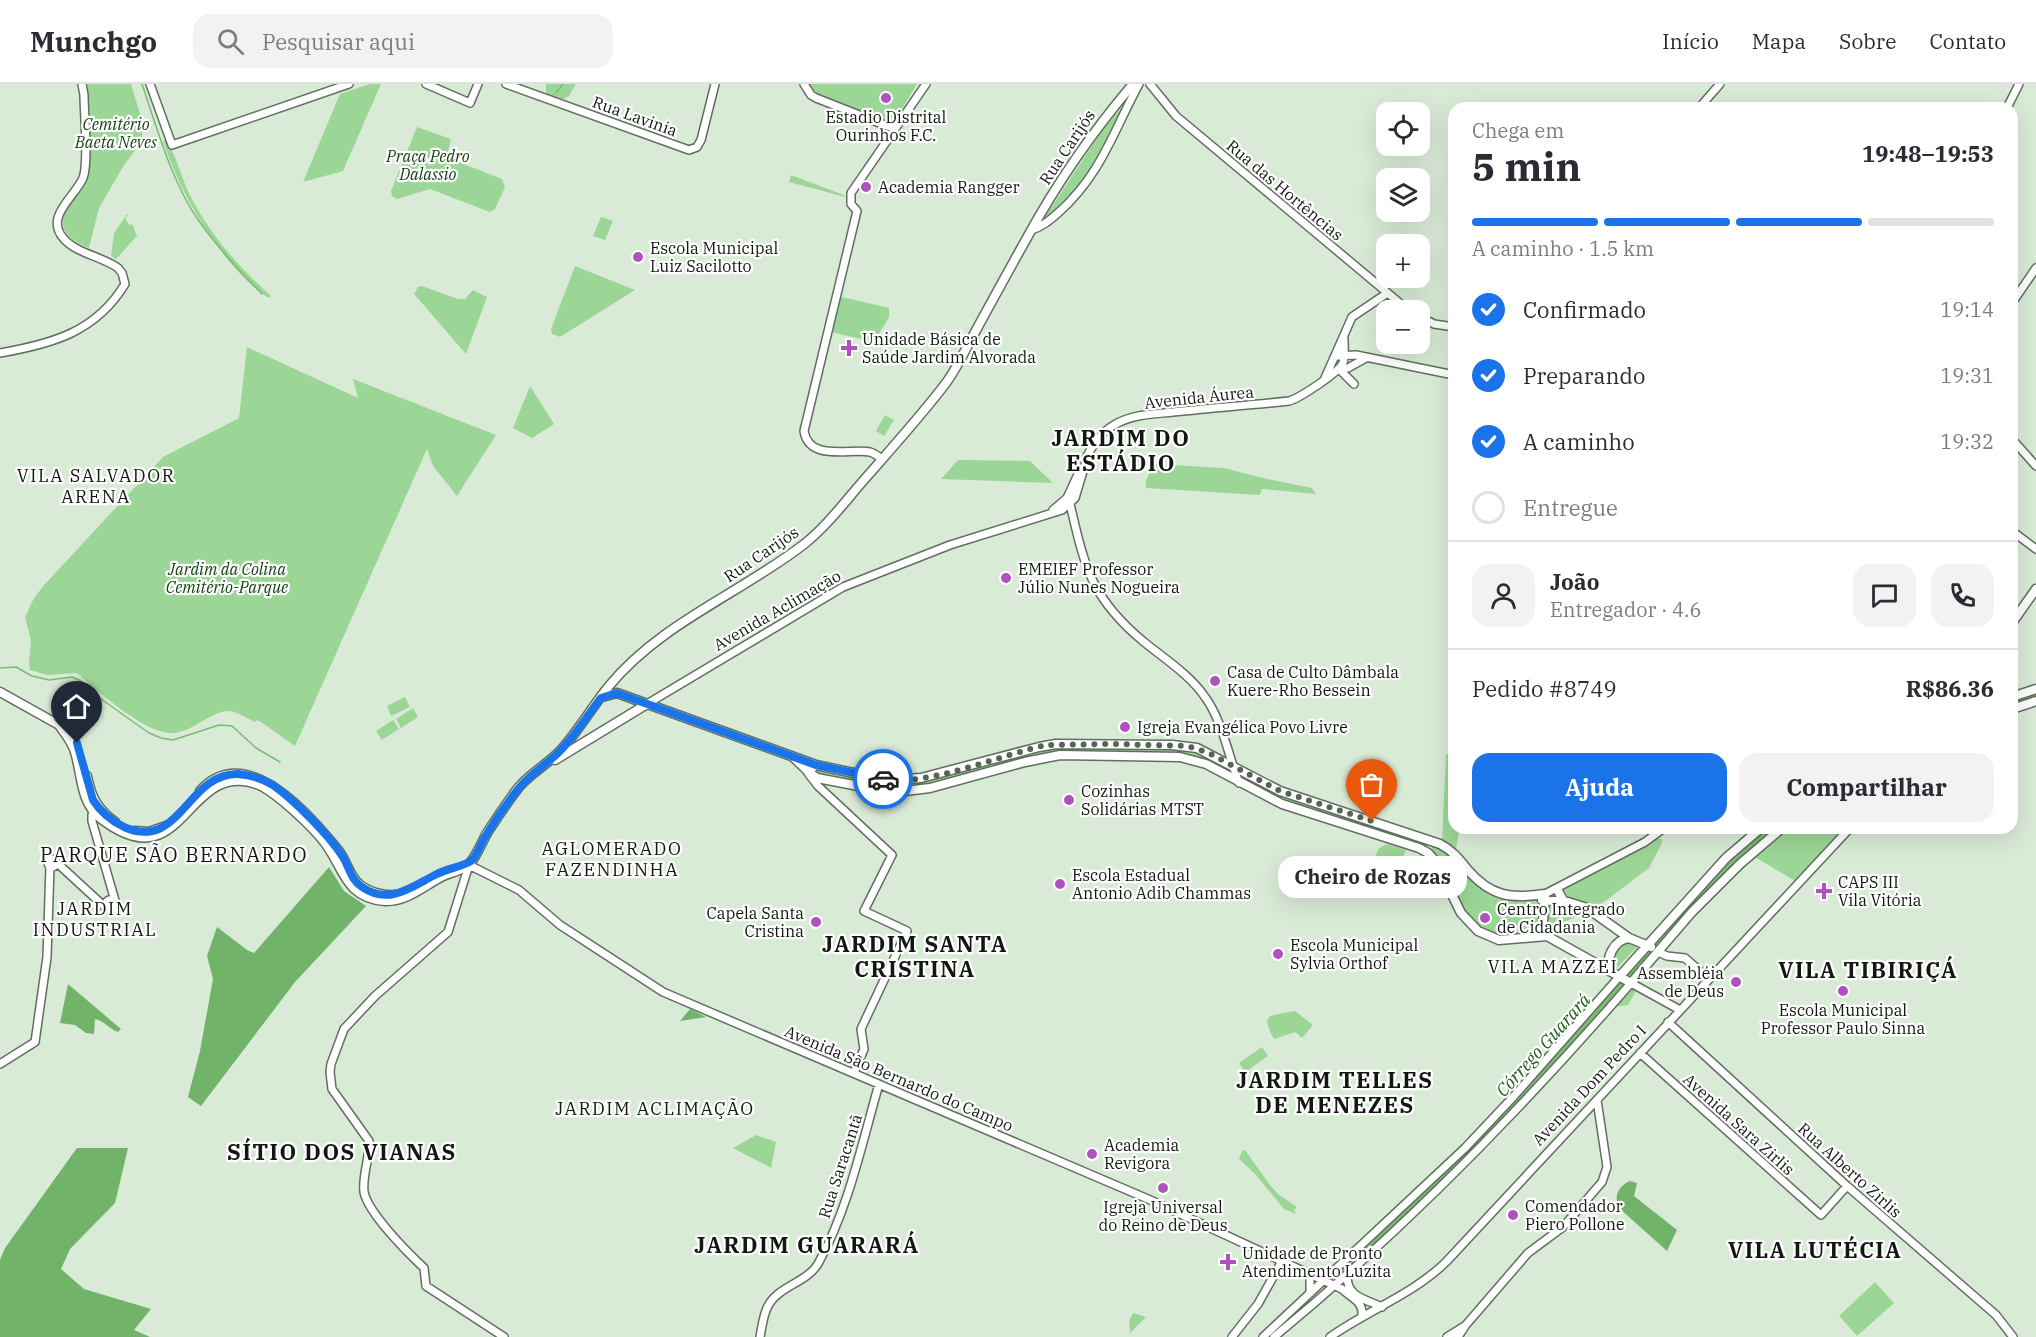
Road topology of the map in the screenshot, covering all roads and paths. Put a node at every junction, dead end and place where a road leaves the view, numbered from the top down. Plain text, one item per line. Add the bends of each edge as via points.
1 (81, 84) edge
2 (150, 84) edge
3 (349, 84) edge
4 (426, 84) edge
5 (478, 84) edge
6 (506, 84) edge
7 (715, 84) edge
8 (804, 84) edge
9 (926, 84) edge
10 (1133, 84) edge
11 (1139, 84) edge
12 (1150, 84) edge
13 (2019, 84) edge
14 (1717, 85) edge
15 (526, 88) edge
16 (1704, 102) edge
17 (2010, 102) edge
18 (895, 129) junction
19 (1031, 230) junction
20 (2036, 268) edge
21 (1386, 294) junction
22 (2018, 294) edge
23 (1394, 300) edge
24 (1430, 322) edge
25 (1448, 326) edge
26 (1344, 339) junction
27 (0, 353) edge
28 (1336, 356) junction
29 (1344, 357) junction
30 (1367, 358) junction
31 (1332, 364) junction
32 (1339, 369) junction
33 (1448, 374) edge
34 (1325, 378) junction
35 (1354, 384) dead end
36 (2018, 446) edge
37 (882, 459) junction
38 (2036, 466) edge
39 (1068, 501) junction
40 (2018, 536) edge
41 (2036, 549) edge
42 (2036, 589) edge
43 (2018, 614) edge
44 (617, 678) junction
45 (2036, 689) edge
46 (0, 692) edge
47 (617, 693) junction
48 (2018, 695) edge
49 (601, 698) junction
50 (2036, 701) edge
51 (647, 704) junction
52 (2018, 707) edge
53 (574, 734) junction
54 (584, 744) junction
55 (543, 767) junction
56 (812, 769) junction
57 (1236, 771) junction
58 (1290, 794) junction
59 (1304, 799) junction
60 (1282, 804) junction
61 (95, 809) junction
62 (1302, 812) junction
63 (1656, 834) edge
64 (1754, 834) edge
65 (1775, 834) edge
66 (1844, 834) edge
67 (1433, 841) junction
68 (1428, 853) junction
69 (470, 863) junction
70 (1557, 889) junction
71 (1545, 897) junction
72 (1564, 902) junction
73 (1542, 936) junction
74 (1629, 938) junction
75 (1652, 949) junction
76 (1609, 971) junction
77 (1709, 979) junction
78 (1625, 980) junction
79 (1680, 1010) junction
80 (1668, 1022) junction
81 (1640, 1053) junction
82 (0, 1064) edge
83 (854, 1073) junction
84 (879, 1084) junction
85 (1597, 1100) junction
86 (1847, 1186) junction
87 (1282, 1261) junction
88 (1310, 1274) junction
89 (1347, 1276) junction
90 (1323, 1280) junction
91 (1336, 1286) junction
92 (1307, 1295) junction
93 (1382, 1307) junction
94 (1306, 1311) junction
95 (1362, 1317) junction
96 (1465, 1326) junction
97 (504, 1337) edge
98 (760, 1337) edge
99 (1232, 1337) edge
100 (1263, 1337) edge
101 (1274, 1337) edge
102 (1330, 1337) edge
103 (1447, 1337) edge
104 (1458, 1337) edge
105 (2013, 1337) edge

1 - 27 street via 85,170 59,211 58,225 66,241 118,267 125,284 108,306 78,331 43,344
2 - 3 street via 172,145
4 - 5 street via 470,103
6 - 15 street, Rua Lavinia
7 - 15 street, Rua Lavinia via 701,140 692,149 568,107
8 - 18 street via 811,95 824,102
9 - 18 street
10 - 19 main road, Rua Carijós via 1101,121
11 - 19 street, Rua Carijós via 1092,175 1046,224
12 - 21 street, Rua das Hortências via 1176,116
13 - 17 street
14 - 16 street
18 - 37 street via 851,193 851,204 857,211 804,431 807,441 818,449 871,453
19 - 37 main road, Rua Carijós via 951,375
20 - 22 street
21 - 23 street, Rua das Hortências
21 - 26 street, Avenida Áurea via 1354,315
24 - 25 street
26 - 28 street, Avenida Áurea
26 - 29 street
28 - 29 street
28 - 31 street, Avenida Áurea
29 - 30 street
29 - 32 street
30 - 32 street, Avenida Áurea
30 - 33 street
31 - 32 street
31 - 34 street, Avenida Áurea
32 - 34 street, Avenida Áurea
32 - 35 street
34 - 39 street, Avenida Áurea via 1289,402 1123,421 1104,432 1092,446 1078,491
36 - 38 street
37 - 44 main road, Rua Carijós via 821,530 803,545 669,632 638,655
39 - 51 street, Avenida Aclimação via 1043,515 843,586
39 - 57 street via 1086,568 1101,596 1127,627 1203,694 1217,717
40 - 41 street
42 - 43 main road
44 - 47 main road
44 - 49 main road, Rua Carijós
45 - 48 main road
46 - 61 main road via 59,725 75,750 84,791
47 - 49 main road
47 - 51 main road
49 - 53 main road, Rua Carijós
50 - 52 main road
51 - 54 main road, Avenida Aclimação
51 - 56 main road via 793,757
53 - 54 main road
53 - 55 main road, Rua Carijós
54 - 55 main road, Avenida Aclimação
55 - 69 main road, Rua Carijós via 519,787
56 - 57 main road via 905,792 1068,755 1188,758
56 - 57 main road via 905,780 1046,745 1078,744 1187,746 1207,752
56 - 83 street via 824,791 892,855 864,911 907,931 861,1029 864,1049
57 - 58 main road
57 - 60 main road
58 - 59 main road
58 - 60 main road via 1289,801
59 - 62 main road
59 - 67 main road
60 - 62 main road
61 - 69 main road via 120,825 149,832 166,826 210,781 246,775 282,792 338,849 357,882 373,892 401,893 437,874
61 - 82 street via 92,821 111,886 110,903 92,896 53,864 47,957 35,1042
62 - 68 main road
63 - 70 street
64 - 75 main road via 1726,858
65 - 75 main road
66 - 77 street, Avenida Dom Pedro I
67 - 68 main road
67 - 71 main road via 1458,857 1490,889 1504,896
68 - 73 main road via 1440,867 1456,905 1479,931 1494,939
69 - 83 street, Avenida São Bernardo do Campo via 519,890 560,925 663,992
69 - 97 street via 448,932 344,1029 331,1064 332,1089 369,1141 364,1181 368,1202 424,1268 426,1286
70 - 71 street
70 - 72 main road
71 - 72 main road
71 - 73 main road
72 - 74 main road via 1592,910
73 - 76 main road via 1551,937
74 - 75 main road
74 - 76 main road via 1620,940 1613,950 1608,960
75 - 77 street via 1685,958
75 - 78 main road
75 - 78 main road
76 - 78 main road
77 - 79 street, Avenida Dom Pedro I
78 - 79 street
78 - 89 street via 1470,1159
78 - 90 street via 1465,1148
79 - 80 street, Avenida Dom Pedro I
80 - 81 street, Avenida Dom Pedro I
80 - 86 street, Rua Alberto Zirlis
81 - 85 street, Avenida Dom Pedro I
81 - 86 street, Avenida Sara Zirlis via 1821,1215
83 - 84 street, Avenida São Bernardo do Campo
84 - 87 street, Avenida São Bernardo do Campo
84 - 98 street, Rua Saracantã via 842,1210 822,1256 811,1273 772,1300
85 - 93 street, Avenida Dom Pedro I via 1442,1266
85 - 96 street via 1607,1167 1602,1182 1563,1227 1528,1253
86 - 105 street, Rua Alberto Zirlis via 1996,1315
87 - 88 street, Avenida São Bernardo do Campo
87 - 99 street via 1258,1304
88 - 90 street, Avenida São Bernardo do Campo
88 - 92 street
89 - 91 street
89 - 93 street via 1350,1291
90 - 91 street, Avenida São Bernardo do Campo
90 - 92 street
91 - 94 street
91 - 95 street, Avenida São Bernardo do Campo via 1358,1301
92 - 94 street via 1302,1305
92 - 100 street
93 - 95 street, Avenida Dom Pedro I
94 - 101 street
95 - 102 street, Avenida Dom Pedro I
96 - 103 street
96 - 104 street

